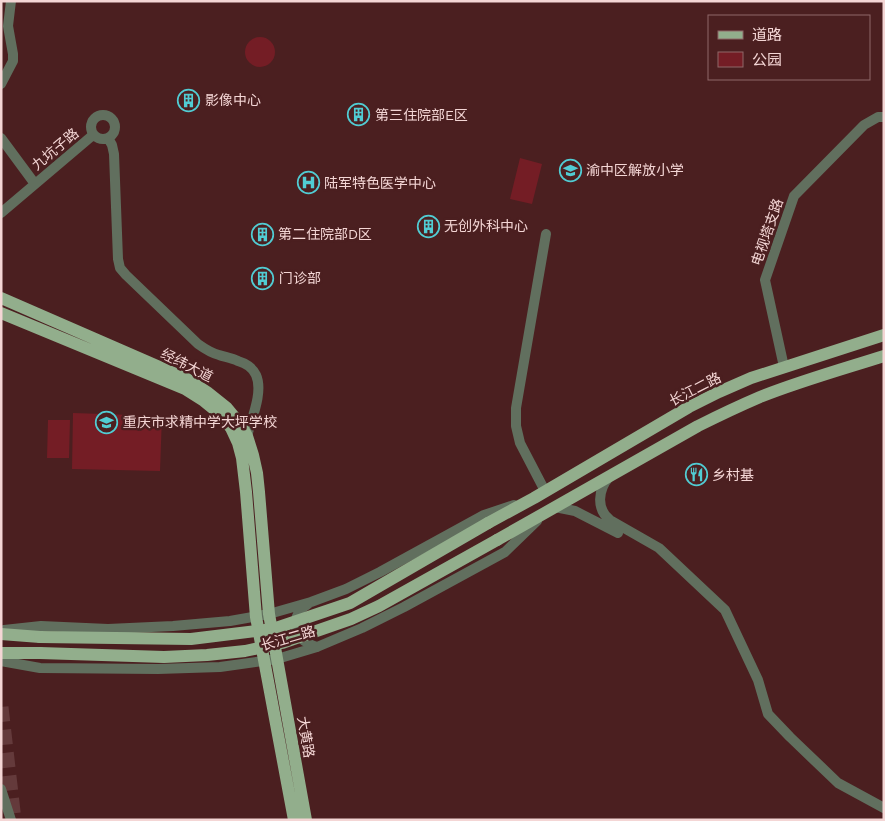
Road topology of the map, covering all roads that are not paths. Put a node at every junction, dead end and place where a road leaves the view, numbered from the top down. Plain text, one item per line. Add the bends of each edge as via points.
1 (11, 1) edge
2 (1, 84) edge
3 (884, 117) edge
4 (93, 135) junction
5 (1, 138) edge
6 (108, 138) junction
7 (34, 184) junction
8 (1, 213) edge
9 (546, 234) dead end
10 (1, 298) edge
11 (1, 313) edge
12 (884, 335) edge
13 (884, 356) edge
14 (784, 367) junction
15 (247, 436) junction
16 (242, 458) junction
17 (610, 476) junction
18 (545, 491) junction
19 (534, 498) junction
20 (550, 510) junction
21 (676, 564) junction
22 (311, 602) junction
23 (269, 614) junction
24 (256, 617) junction
25 (1, 632) edge
26 (317, 647) junction
27 (1, 653) edge
28 (271, 660) junction
29 (1, 661) edge
30 (1, 789) edge
31 (884, 808) edge
32 (11, 820) edge
33 (294, 820) edge
34 (306, 820) edge

1 - 2 street via 8,26 13,62
3 - 14 street, 电视塔支路 via 864,125 794,196 765,280
4 - 6 street via 100,139
4 - 6 street via 92,121 97,116 106,115 115,123 114,132
4 - 7 street, 九坑子路
5 - 7 street, 九坑子路
6 - 15 street via 114,154 120,268 198,344 244,364 256,375 258,395
7 - 8 street, 九坑子路
9 - 18 street via 516,408 520,443
10 - 15 main road, 经纬大道 via 187,379 227,408
11 - 16 main road, 经纬大道 via 185,389 220,414 231,428
12 - 14 main road, 长江二路
13 - 17 main road, 长江二路 via 790,386 730,410
14 - 18 main road, 长江二路 via 751,378 689,407
15 - 16 street
15 - 23 main road, 经纬大道 via 257,473
16 - 24 main road, 经纬大道
17 - 20 main road, 长江二路
17 - 21 street via 600,494 606,517 654,544
18 - 19 main road, 长江二路
19 - 22 street, 长江二路 via 484,515 380,572
19 - 25 main road, 长江二路, bridge via 350,604 273,629 192,639 40,637
20 - 21 street via 567,508 584,514
20 - 26 street, 长江二路 via 506,552 404,607
20 - 27 main road, 长江二路, bridge via 379,606 282,643 198,656
21 - 31 street via 725,610 758,680 768,714 838,783
22 - 23 street, 长江二路
22 - 26 street via 301,609 295,627 300,638
23 - 24 street, 长江二路
23 - 28 main road, 经纬大道
24 - 25 street, 长江二路 via 173,626 108,629 41,626
24 - 28 main road, 经纬大道
26 - 28 street, 长江二路
28 - 29 street, 长江二路 via 158,670 40,668
28 - 33 main road, 大黄路
28 - 34 main road, 大黄路
30 - 32 street

